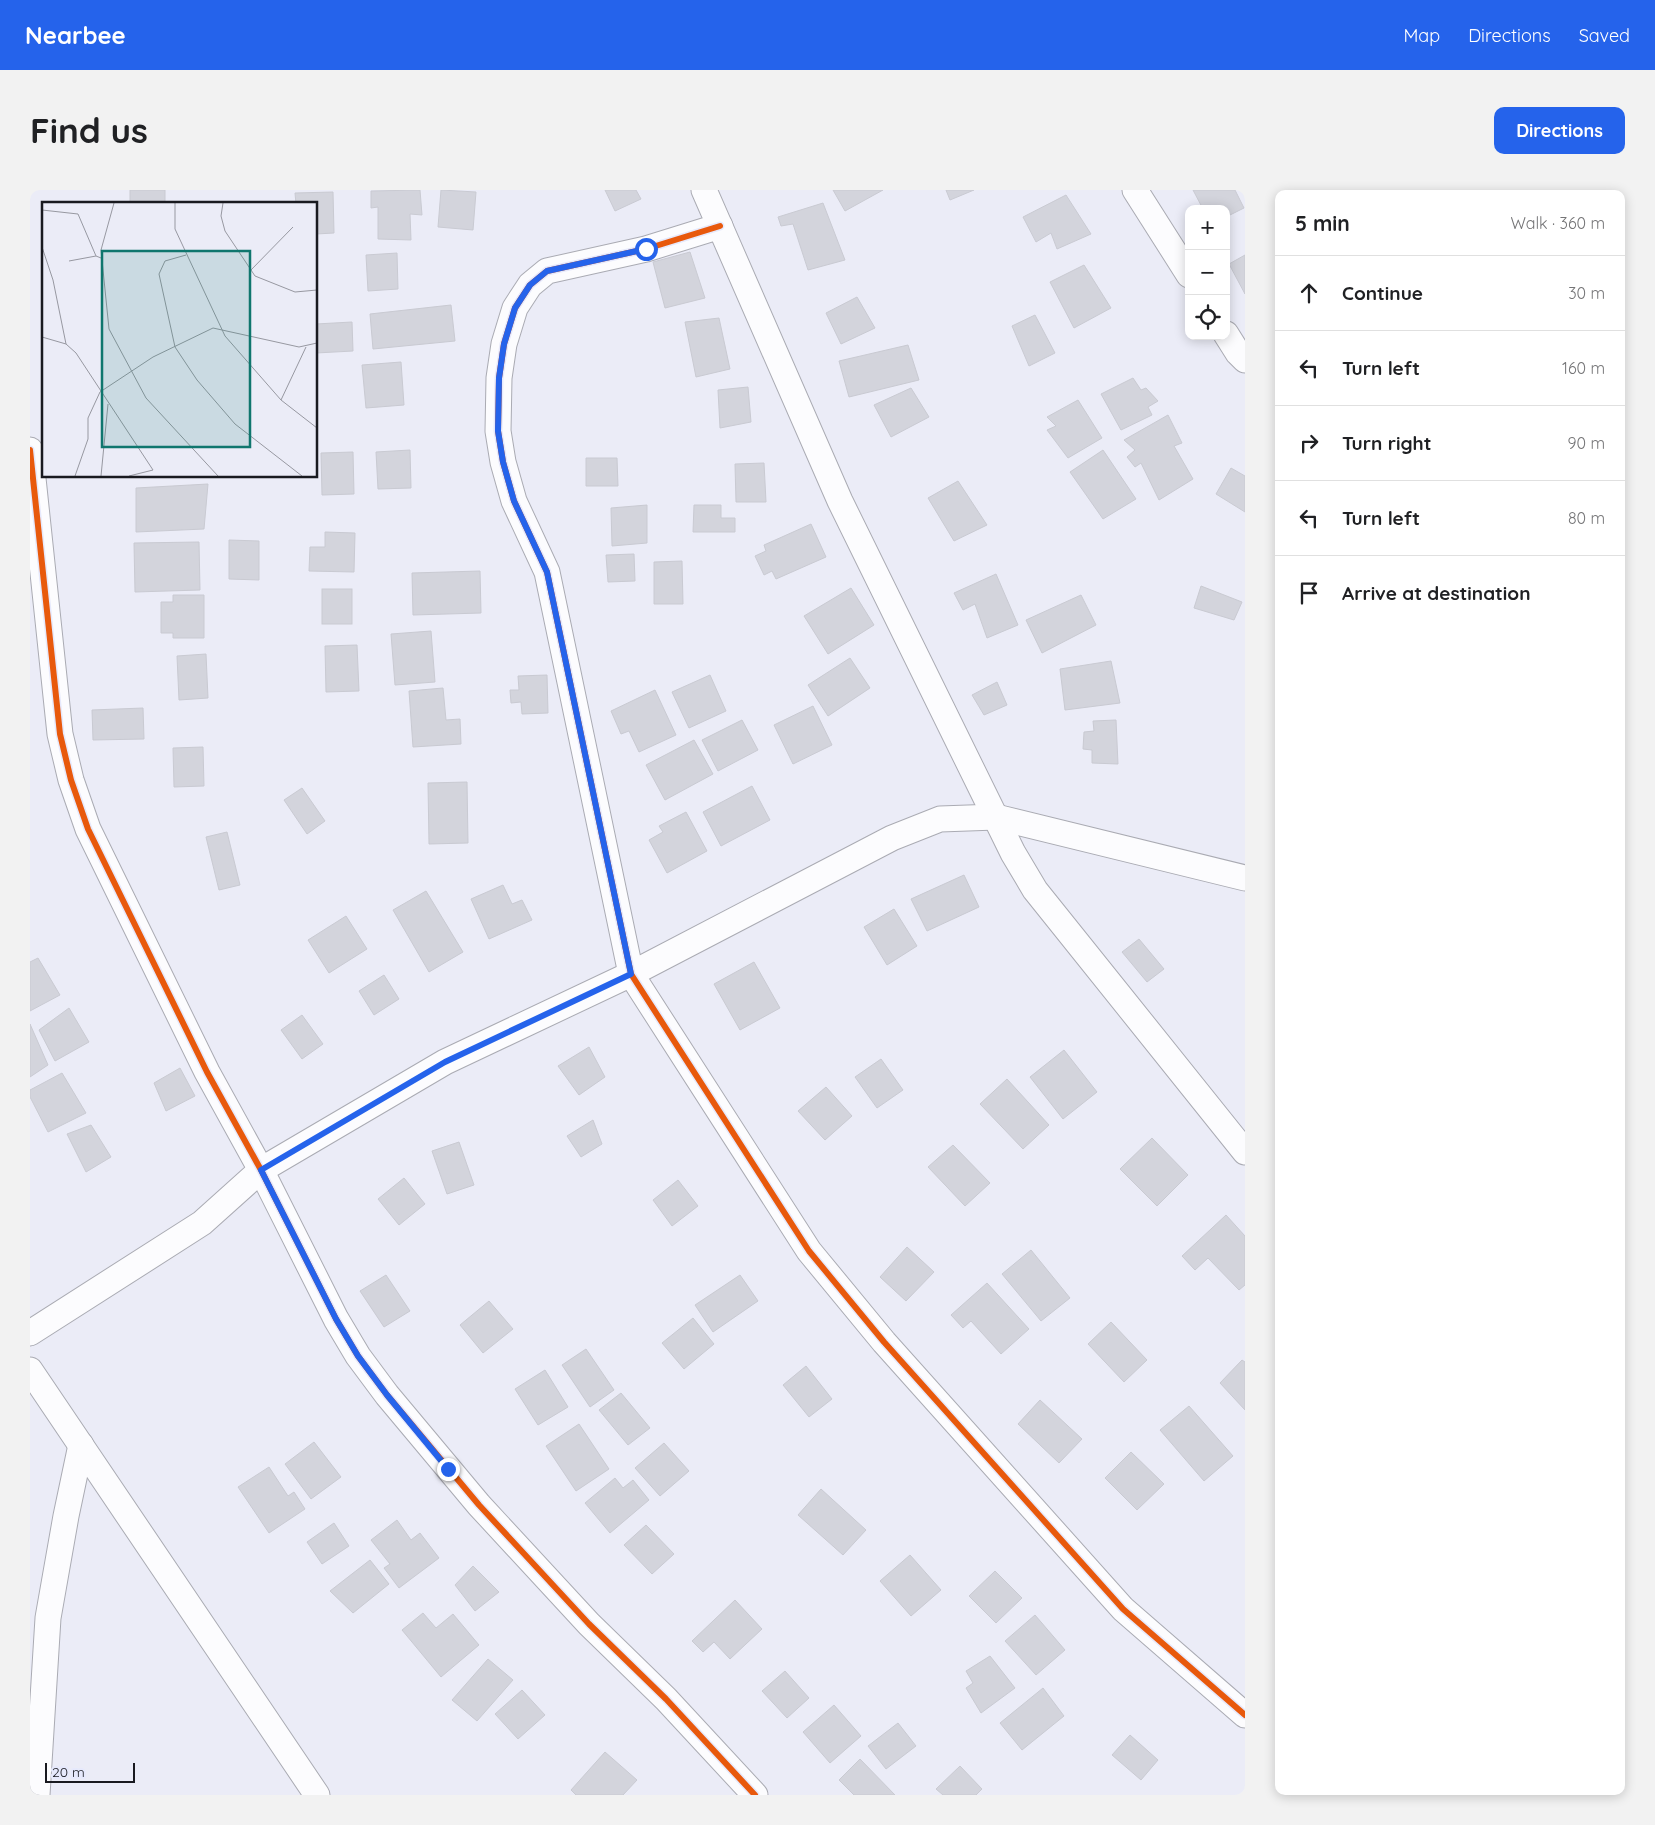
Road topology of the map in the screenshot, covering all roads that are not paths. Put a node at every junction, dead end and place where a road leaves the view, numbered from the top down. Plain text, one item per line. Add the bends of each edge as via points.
1 (704, 190) edge
2 (1135, 190) edge
3 (720, 226) junction
4 (1185, 269) edge
5 (30, 450) edge
6 (996, 817) junction
7 (1245, 878) edge
8 (631, 974) junction
9 (1245, 1152) edge
10 (261, 1170) junction
11 (30, 1333) edge
12 (30, 1370) edge
13 (81, 1445) junction
14 (1245, 1715) edge
15 (37, 1795) edge
16 (317, 1795) edge
17 (755, 1795) edge

1 - 3 street
2 - 4 street
3 - 6 street via 840,501
3 - 8 street via 646,249 547,271 530,285 515,308 504,344 499,378 498,431 503,462 514,501 547,572
5 - 10 street via 60,734 71,780 88,829 206,1072
6 - 7 street
6 - 8 street via 940,819 892,838
6 - 9 street via 1036,890
8 - 10 street via 445,1062
8 - 14 street via 809,1251 871,1327 1123,1609
10 - 11 street via 202,1223
10 - 17 street via 336,1319 387,1395 522,1552
12 - 13 street
13 - 15 street via 48,1618
13 - 16 street

